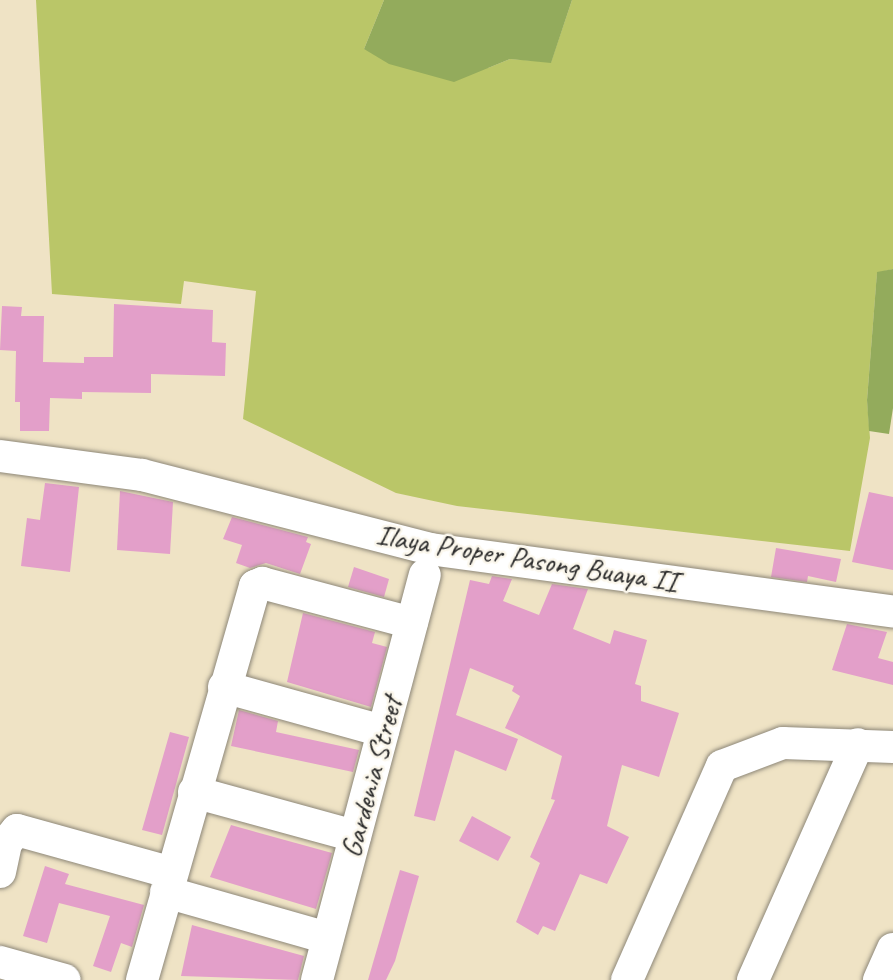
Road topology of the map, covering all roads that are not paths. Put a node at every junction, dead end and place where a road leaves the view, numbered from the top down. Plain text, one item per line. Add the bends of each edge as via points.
1 (0, 456) edge
2 (425, 575) dead end
3 (893, 612) edge
4 (412, 623) junction
5 (224, 687) junction
6 (383, 731) junction
7 (858, 744) junction
8 (893, 747) edge
9 (194, 792) junction
10 (355, 836) junction
11 (0, 872) edge
12 (169, 883) junction
13 (328, 938) junction
14 (893, 949) edge
15 (0, 962) edge
16 (65, 980) edge
17 (142, 980) edge
18 (317, 980) edge
19 (627, 980) edge
20 (753, 980) edge
21 (879, 980) edge

1 - 3 street, Ilaya Proper Pasong Buaya II via 142,475 430,549
2 - 4 street, Gardenia Street
4 - 5 street via 262,583 251,596
4 - 6 street, Gardenia Street
5 - 6 street
5 - 9 street
6 - 10 street, Gardenia Street
7 - 8 street
7 - 19 street via 783,743 722,766
7 - 20 street
9 - 10 street
9 - 12 street
10 - 13 street, Gardenia Street
11 - 12 street via 6,843 17,830
12 - 13 street
12 - 17 street
13 - 18 street, Gardenia Street
14 - 21 street
15 - 16 street

